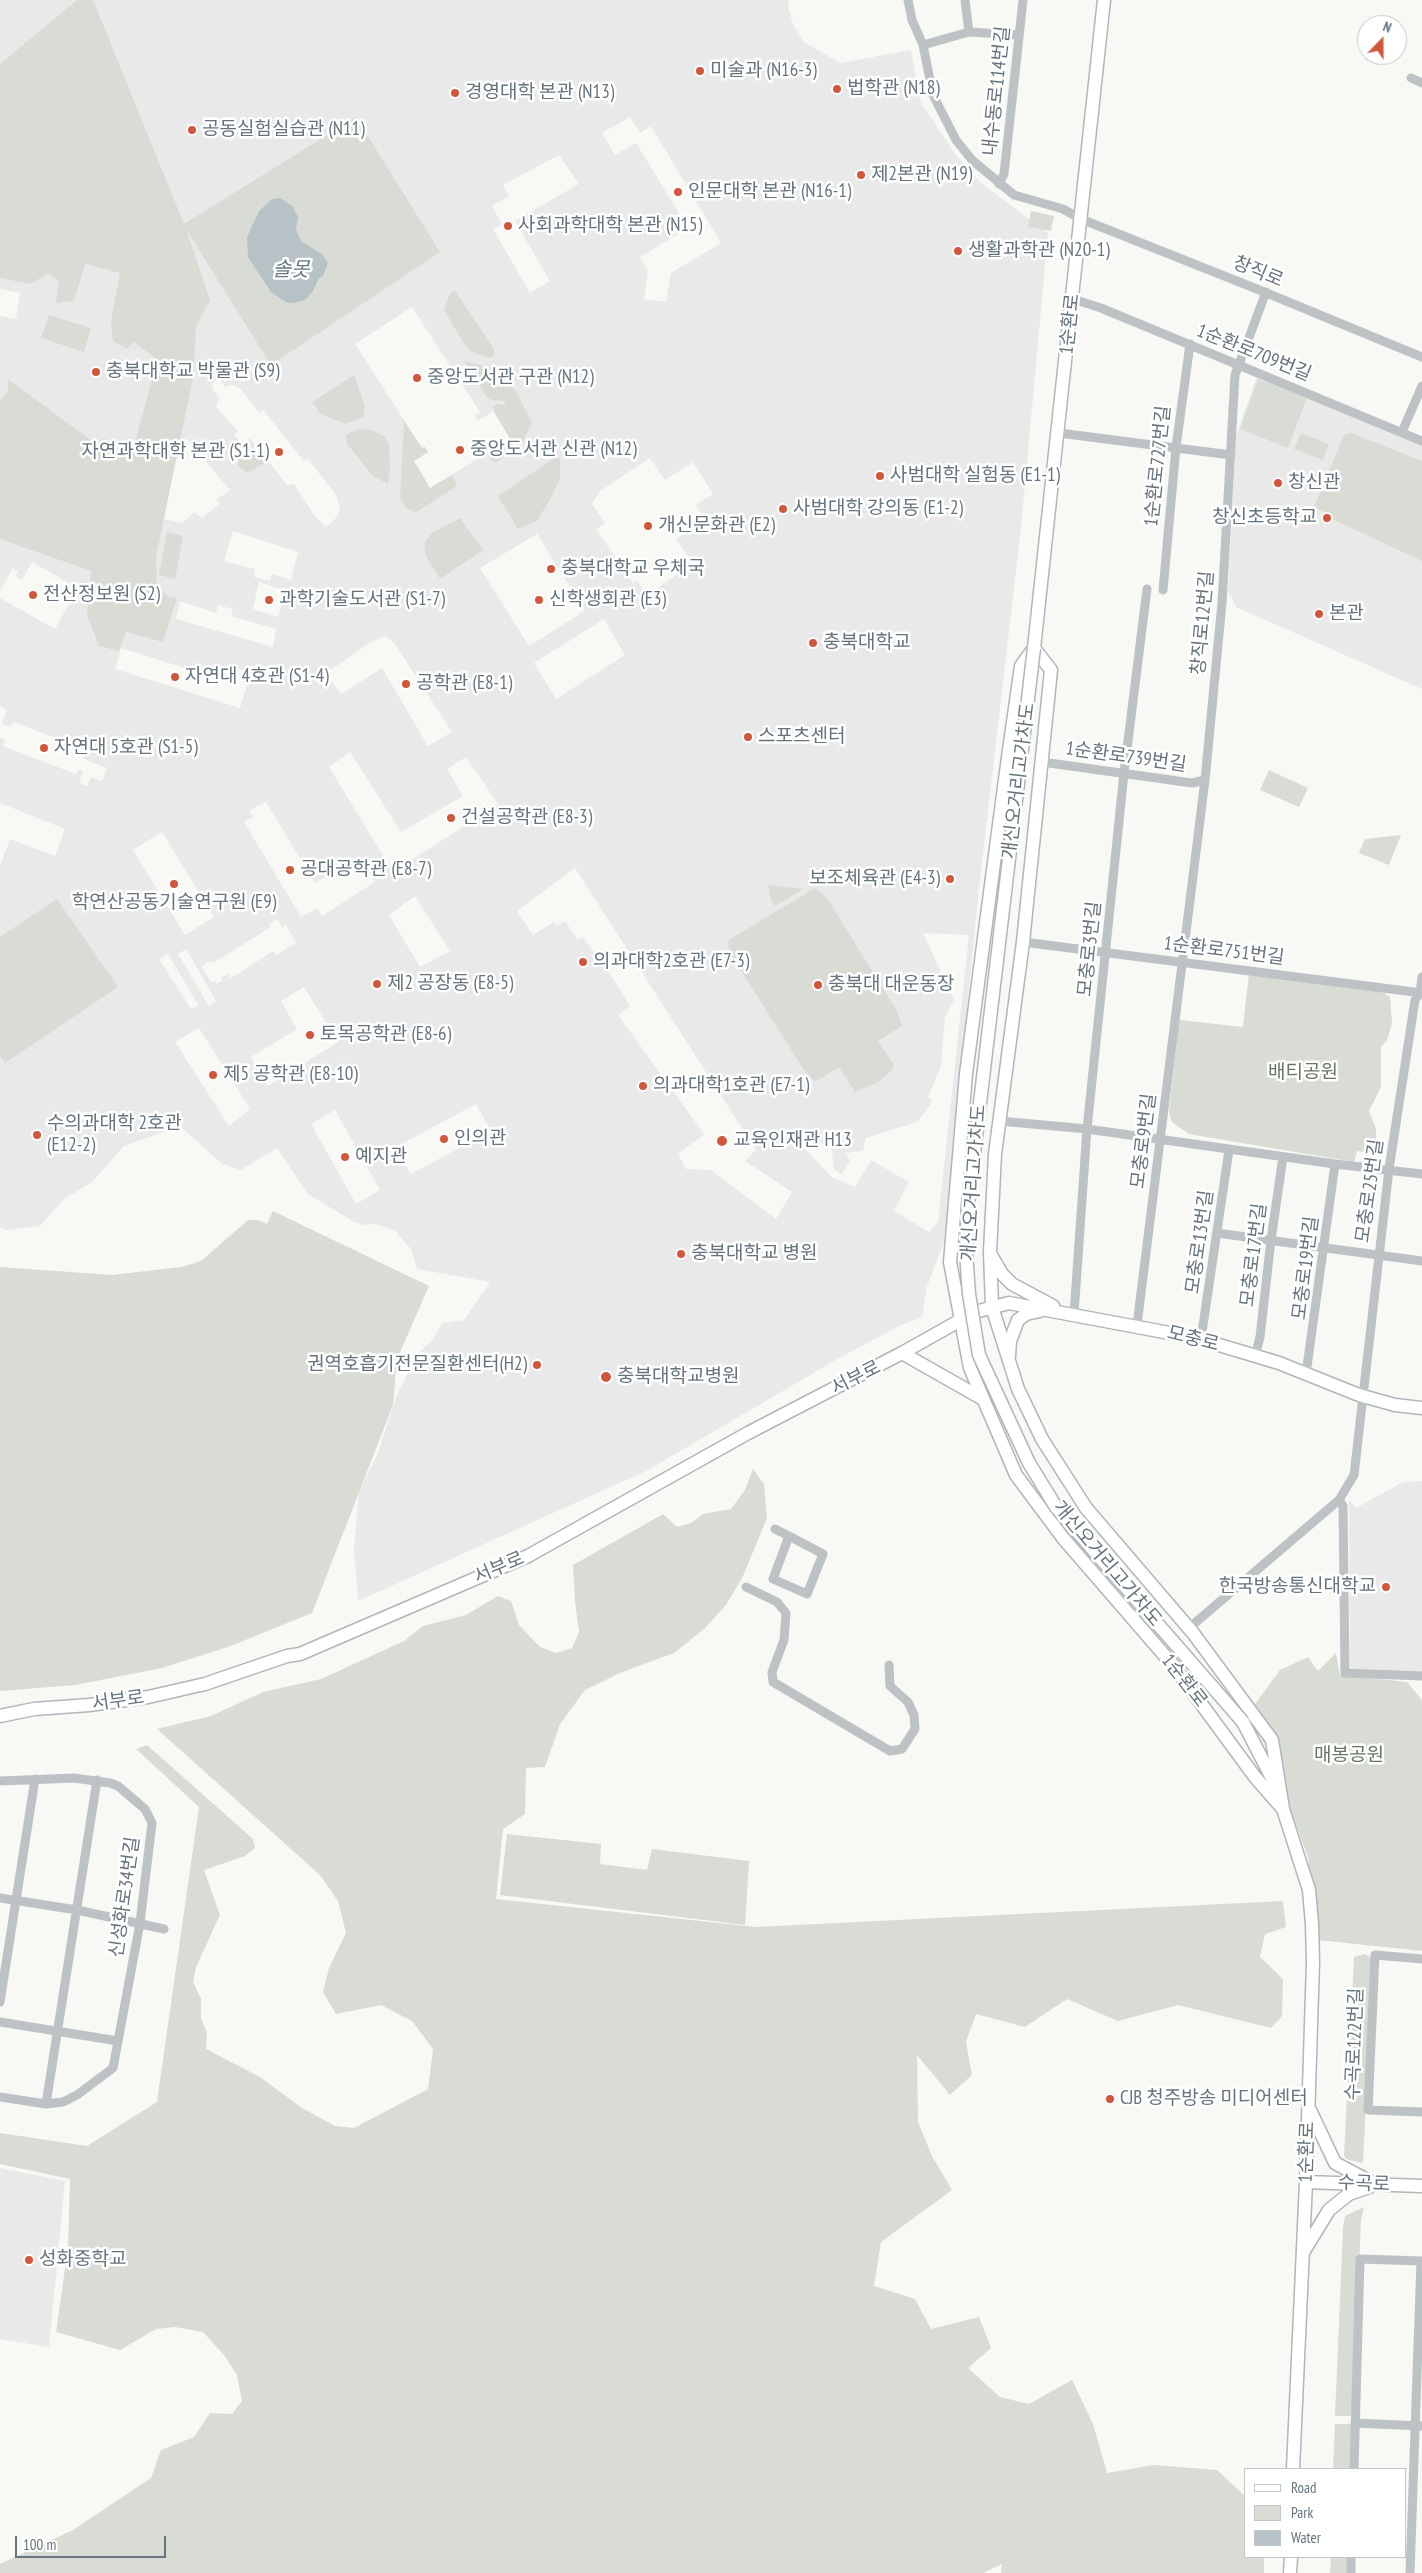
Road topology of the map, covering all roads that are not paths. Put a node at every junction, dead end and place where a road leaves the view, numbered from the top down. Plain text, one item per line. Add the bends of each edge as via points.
1 (908, 0) edge
2 (965, 0) edge
3 (1023, 0) edge
4 (1104, 0) edge
5 (969, 32) junction
6 (1019, 36) junction
7 (923, 45) junction
8 (1411, 78) dead end
9 (1422, 83) edge
10 (999, 184) junction
11 (1081, 220) junction
12 (1266, 292) junction
13 (1073, 299) junction
14 (1190, 344) junction
15 (1422, 357) edge
16 (1238, 364) junction
17 (1422, 386) edge
18 (1402, 432) junction
19 (1059, 433) junction
20 (1422, 440) edge
21 (1176, 447) junction
22 (1231, 455) junction
23 (1147, 589) dead end
24 (1163, 590) dead end
25 (1034, 648) junction
26 (1042, 762) junction
27 (1124, 773) junction
28 (1206, 780) junction
29 (1023, 942) junction
30 (1105, 953) junction
31 (1182, 961) junction
32 (1422, 977) edge
33 (1421, 993) edge
34 (1000, 1121) junction
35 (1087, 1128) junction
36 (1161, 1140) junction
37 (1229, 1150) junction
38 (1283, 1157) junction
39 (1335, 1164) junction
40 (1389, 1169) junction
41 (1422, 1174) edge
42 (1217, 1233) junction
43 (1270, 1240) junction
44 (1325, 1248) junction
45 (990, 1252) junction
46 (1378, 1255) junction
47 (1422, 1261) edge
48 (992, 1308) junction
49 (1045, 1309) junction
50 (1074, 1314) junction
51 (961, 1320) junction
52 (1137, 1325) junction
53 (1201, 1339) junction
54 (902, 1354) junction
55 (1255, 1356) junction
56 (1009, 1363) junction
57 (1306, 1374) junction
58 (1362, 1396) junction
59 (983, 1399) junction
60 (1422, 1408) edge
61 (1339, 1500) junction
62 (775, 1529) dead end
63 (788, 1536) junction
64 (746, 1587) dead end
65 (1189, 1628) junction
66 (889, 1665) dead end
67 (1422, 1676) edge
68 (0, 1716) edge
69 (1243, 1722) joint
70 (35, 1779) junction
71 (96, 1780) junction
72 (0, 1781) edge
73 (1283, 1809) junction
74 (0, 1898) edge
75 (16, 1900) junction
76 (76, 1910) junction
77 (140, 1923) junction
78 (164, 1929) dead end
79 (1422, 1959) edge
80 (0, 2002) edge
81 (0, 2022) edge
82 (57, 2031) junction
83 (118, 2041) junction
84 (0, 2097) edge
85 (46, 2104) junction
86 (1309, 2108) junction
87 (1422, 2112) edge
88 (1306, 2182) junction
89 (1376, 2184) junction
90 (1422, 2186) edge
91 (1303, 2253) junction
92 (1421, 2261) edge
93 (1355, 2423) junction
94 (1419, 2426) edge
95 (1293, 2468) edge
96 (1354, 2468) edge
97 (1290, 2558) edge
98 (1351, 2558) edge
99 (1290, 2573) edge
100 (1351, 2573) edge
101 (1410, 2573) edge

1 - 7 street, 창직로 via 912,20
2 - 5 street
3 - 6 street, 내수동로114번길
4 - 11 main road, 1순환로
5 - 6 street
5 - 7 street
6 - 10 street, 내수동로114번길 via 1004,174
7 - 10 street, 창직로 via 933,95 956,140 972,160
8 - 9 street
10 - 11 street, 창직로 via 1014,195 1063,209
11 - 12 street, 창직로
11 - 13 main road, 1순환로
12 - 15 street, 창직로
12 - 16 street, 창직로12번길
13 - 14 street, 1순환로709번길
13 - 19 main road, 1순환로
14 - 16 street, 1순환로709번길
14 - 21 street, 1순환로727번길
16 - 18 street, 1순환로709번길
16 - 22 street, 창직로12번길
17 - 18 street
18 - 20 street, 1순환로709번길
19 - 21 street
19 - 25 main road, 1순환로
21 - 22 street
21 - 24 street, 1순환로727번길
22 - 28 street, 창직로12번길
23 - 27 street, 모충로3번길
25 - 26 main road via 1050,670
25 - 51 main road, 1순환로 via 1021,666 966,1074 950,1262
25 - 69 main road, 개신오거리고가차도, bridge via 968,1204 968,1286 979,1355 1029,1462 1056,1507
26 - 27 street, 1순환로739번길
26 - 29 main road
27 - 28 street, 1순환로739번길 via 1192,783
27 - 30 street, 모충로3번길
28 - 31 street, 창직로12번길
29 - 30 street, 1순환로751번길
29 - 34 main road
30 - 31 street, 1순환로751번길
30 - 35 street, 모충로3번길
31 - 33 street, 1순환로751번길
31 - 36 street, 모충로9번길
32 - 33 street, 모충로25번길
33 - 40 street, 모충로25번길 via 1415,1000
34 - 35 street
34 - 45 main road
35 - 36 street
35 - 50 street, 모충로3번길
36 - 37 street
36 - 52 street, 모충로9번길
37 - 38 street
37 - 42 street, 모충로13번길
38 - 39 street
38 - 43 street, 모충로17번길
39 - 40 street
39 - 44 street, 모충로19번길
40 - 41 street
40 - 46 street, 모충로25번길
42 - 43 street
42 - 53 street, 모충로13번길
43 - 44 street
43 - 55 street, 모충로17번길 via 1260,1337
44 - 46 street
44 - 57 street, 모충로19번길
45 - 48 main road
45 - 50 main road via 1002,1274 1012,1284
46 - 47 street
46 - 58 street, 모충로25번길
48 - 49 main road, 모충로 via 1009,1303
48 - 51 main road, 모충로
48 - 56 main road
49 - 50 main road, 모충로
49 - 56 main road via 1026,1314 1018,1320 1010,1341
50 - 52 main road, 모충로
51 - 54 main road, 서부로
51 - 59 main road, 1순환로 via 970,1368
52 - 53 main road, 모충로
53 - 55 main road, 모충로
54 - 59 main road
54 - 68 main road, 서부로 via 748,1433 528,1556 300,1654 205,1684 148,1697 34,1709
55 - 57 main road, 모충로
56 - 65 main road via 1042,1439 1086,1508
57 - 58 main road, 모충로
58 - 60 main road, 모충로
58 - 61 street, 모충로25번길 via 1354,1476
59 - 73 main road, 1순환로 via 1016,1475 1063,1538 1172,1664
61 - 65 street, 모충로25번길
61 - 67 street via 1343,1506 1345,1673
62 - 63 street
63 - 63 street via 824,1554 807,1594 773,1579
64 - 66 street via 777,1602 786,1613 784,1640 772,1672 773,1682 890,1751 902,1749 915,1729 914,1715 908,1702 890,1686
65 - 73 main road via 1272,1740
69 - 73 main road, 1순환로 via 1275,1784
70 - 71 street, 신성화로34번길
70 - 72 street, 신성화로34번길
70 - 75 street
71 - 76 street
71 - 77 street, 신성화로34번길 via 118,1786 150,1815 152,1823
73 - 86 main road, 1순환로 via 1309,1890 1312,1924
74 - 75 street
75 - 76 street
75 - 80 street
76 - 77 street
76 - 82 street
77 - 78 street
77 - 83 street, 신성화로34번길
79 - 87 street, 수곡로122번길 via 1375,1956 1368,2110
81 - 82 street
82 - 83 street
82 - 85 street
83 - 85 street, 신성화로34번길 via 113,2068 108,2074 63,2102
84 - 85 street, 신성화로34번길
86 - 88 main road, 1순환로
86 - 89 main road via 1335,2163
88 - 89 main road, 수곡로
88 - 91 main road, 1순환로
89 - 90 main road, 수곡로
89 - 91 main road via 1349,2194 1335,2204
91 - 95 main road, 1순환로
92 - 93 street via 1360,2259
92 - 94 street
93 - 94 street
93 - 96 street
94 - 101 street
97 - 99 main road
98 - 100 street

